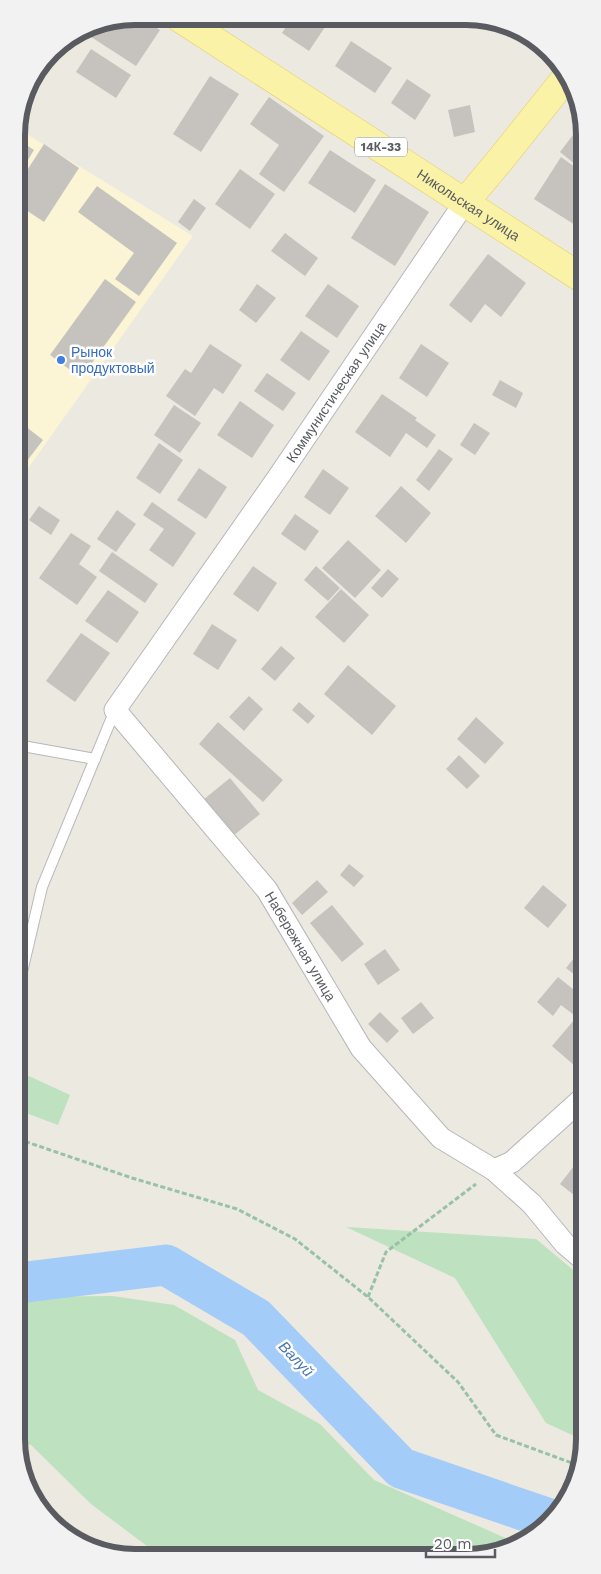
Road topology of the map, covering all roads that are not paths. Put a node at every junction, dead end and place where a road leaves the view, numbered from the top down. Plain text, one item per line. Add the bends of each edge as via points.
1 (192, 25) edge
2 (562, 82) edge
3 (465, 202) junction
4 (576, 274) edge
5 (115, 710) junction
6 (25, 746) edge
7 (95, 758) junction
8 (25, 959) edge
9 (576, 1104) edge
10 (494, 1170) junction
11 (576, 1253) edge

1 - 3 main road, Никольская улица / 14К-33
2 - 3 main road, Коммунистическая улица
3 - 4 main road, Никольская улица / 14К-33
3 - 5 street, Коммунистическая улица
5 - 7 lane
5 - 10 street, Набережная улица via 267,890 361,1048 441,1138
6 - 7 lane
7 - 8 lane via 42,887
9 - 10 street via 512,1162
10 - 11 street, Набережная улица via 532,1204

